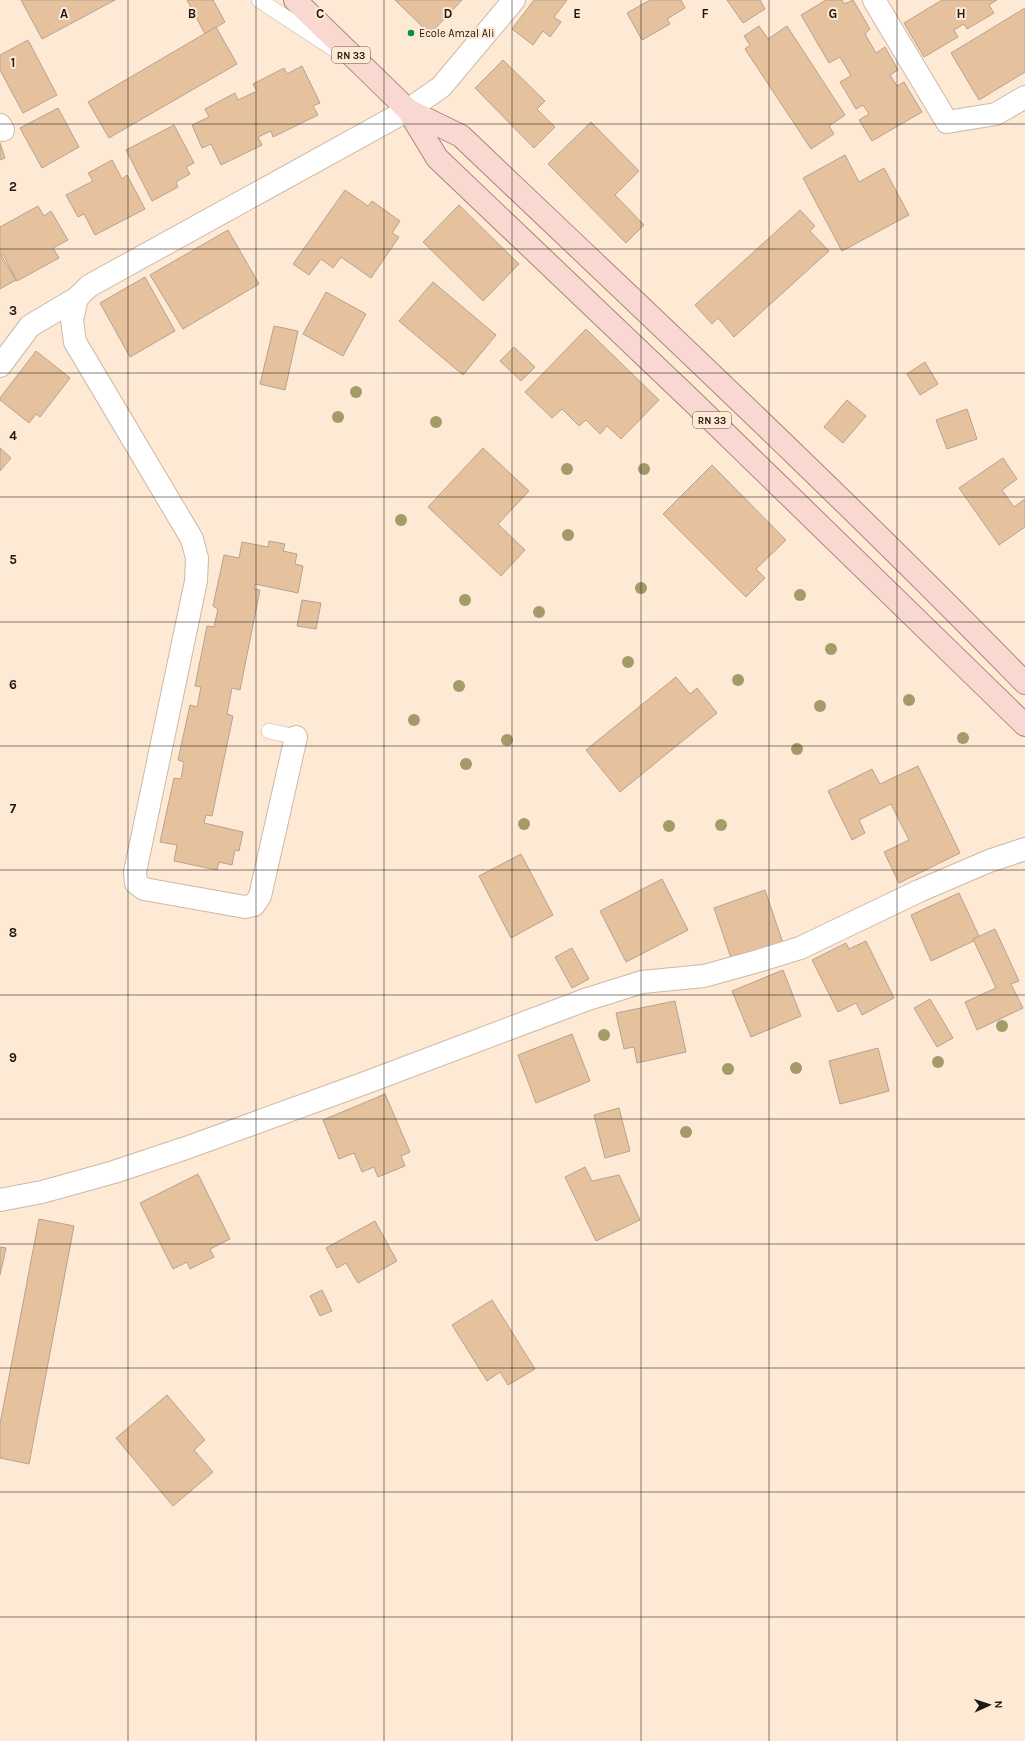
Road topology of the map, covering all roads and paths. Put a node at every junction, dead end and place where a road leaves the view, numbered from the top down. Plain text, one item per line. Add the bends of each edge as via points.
1 (260, 0) edge
2 (295, 0) edge
3 (514, 0) edge
4 (874, 0) edge
5 (371, 74) junction
6 (1025, 97) edge
7 (408, 110) junction
8 (77, 298) junction
9 (0, 366) edge
10 (1025, 683) edge
11 (1025, 725) edge
12 (269, 731) dead end
13 (296, 737) joint
14 (1025, 848) edge
15 (0, 1200) edge

1 - 5 lane
2 - 5 main road, RN 33
3 - 7 street via 441,87
4 - 6 street via 947,122 996,114
5 - 7 main road, RN 33
7 - 8 street via 89,286
7 - 10 main road, RN 33 via 461,136 864,522
7 - 11 main road, RN 33 via 437,158 720,428
8 - 9 street via 30,326
8 - 13 street via 72,320 75,342 192,539 197,558 196,581 135,872 136,883 144,889 245,907 254,905 260,896
12 - 13 lane
14 - 15 street via 920,891 800,948 704,976 642,982 585,1000 179,1150 50,1190

